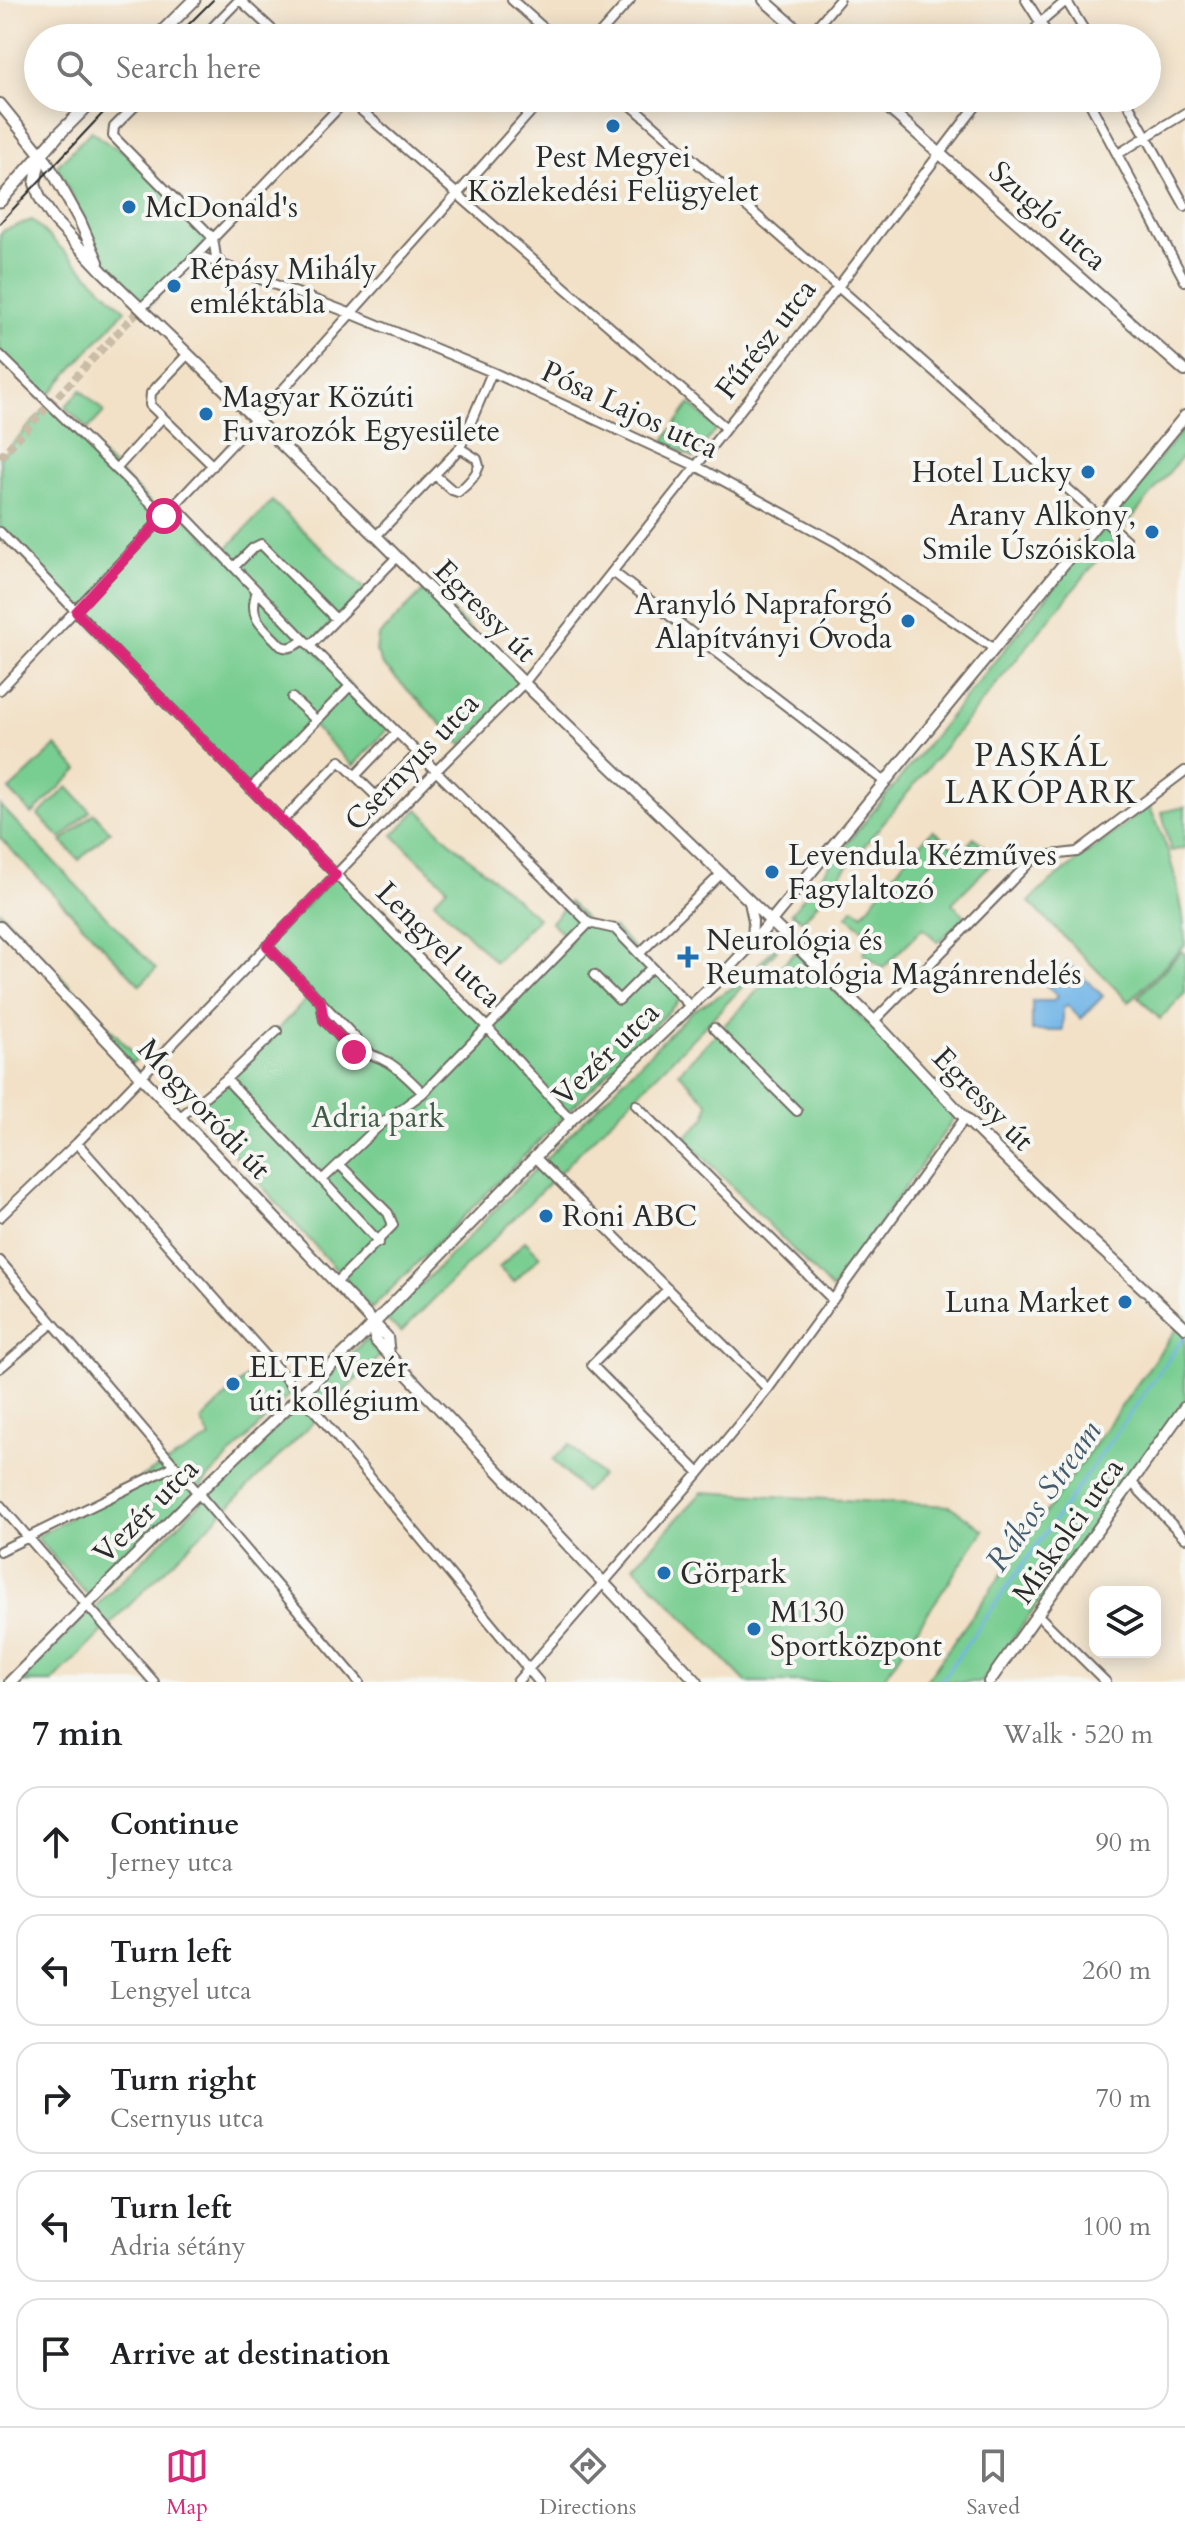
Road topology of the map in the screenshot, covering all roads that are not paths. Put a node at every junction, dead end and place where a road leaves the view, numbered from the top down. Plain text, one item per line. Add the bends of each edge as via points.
1 (194, 0) edge
2 (240, 0) edge
3 (512, 0) edge
4 (630, 0) edge
5 (764, 0) edge
6 (839, 0) edge
7 (1026, 0) edge
8 (1066, 0) edge
9 (1040, 23) joint
10 (170, 24) edge
11 (216, 24) edge
12 (266, 24) edge
13 (539, 24) edge
14 (609, 24) edge
15 (791, 24) edge
16 (819, 24) edge
17 (1081, 24) edge
18 (0, 104) edge
19 (82, 112) edge
20 (129, 112) edge
21 (334, 112) edge
22 (363, 112) edge
23 (531, 112) edge
24 (639, 112) edge
25 (894, 112) edge
26 (971, 112) edge
27 (1095, 112) edge
28 (1133, 112) edge
29 (1185, 113) edge
30 (1148, 136) junction
31 (941, 152) junction
32 (42, 153) junction
33 (1118, 154) junction
34 (458, 194) junction
35 (0, 201) edge
36 (1185, 206) edge
37 (80, 221) junction
38 (67, 234) junction
39 (213, 238) junction
40 (197, 255) junction
41 (222, 265) junction
42 (102, 271) junction
43 (1185, 281) edge
44 (838, 287) junction
45 (141, 308) junction
46 (352, 314) junction
47 (188, 354) junction
48 (0, 355) edge
49 (1185, 371) edge
50 (492, 372) junction
51 (1185, 416) edge
52 (162, 418) junction
53 (256, 420) junction
54 (726, 428) junction
55 (460, 448) junction
56 (213, 466) junction
57 (696, 466) junction
58 (116, 469) junction
59 (436, 476) junction
60 (175, 506) junction
61 (164, 516) junction
62 (1101, 519) junction
63 (0, 532) edge
64 (376, 536) junction
65 (1126, 540) dead end
66 (397, 557) junction
67 (234, 567) junction
68 (613, 572) junction
69 (257, 591) junction
70 (76, 612) junction
71 (336, 619) junction
72 (307, 643) junction
73 (993, 648) junction
74 (524, 683) junction
75 (350, 686) junction
76 (0, 690) edge
77 (292, 698) dead end
78 (316, 720) junction
79 (397, 732) junction
80 (418, 753) junction
81 (436, 771) junction
82 (1185, 771) edge
83 (355, 776) junction
84 (885, 782) junction
85 (250, 789) junction
86 (282, 821) junction
87 (721, 874) junction
88 (336, 875) junction
89 (749, 901) junction
90 (771, 922) junction
91 (589, 923) junction
92 (0, 927) edge
93 (752, 944) junction
94 (267, 946) junction
95 (639, 954) junction
96 (652, 967) junction
97 (594, 975) dead end
98 (690, 1006) junction
99 (874, 1021) junction
100 (487, 1027) junction
101 (714, 1028) dead end
102 (277, 1031) dead end
103 (141, 1077) junction
104 (226, 1079) junction
105 (423, 1093) junction
106 (636, 1105) dead end
107 (797, 1111) dead end
108 (179, 1118) junction
109 (965, 1118) junction
110 (571, 1120) junction
111 (77, 1143) junction
112 (535, 1157) junction
113 (340, 1165) junction
114 (322, 1180) junction
115 (0, 1217) edge
116 (379, 1242) junction
117 (0, 1261) edge
118 (335, 1284) junction
119 (668, 1289) junction
120 (833, 1300) junction
121 (53, 1323) junction
122 (372, 1323) junction
123 (1182, 1324) edge
124 (0, 1368) edge
125 (768, 1389) junction
126 (299, 1395) junction
127 (1185, 1407) edge
128 (174, 1466) junction
129 (699, 1473) junction
130 (1131, 1482) junction
131 (198, 1493) junction
132 (0, 1505) edge
133 (28, 1538) junction
134 (1185, 1538) edge
135 (0, 1551) edge
136 (604, 1581) junction
137 (87, 1604) junction
138 (1038, 1615) junction
139 (528, 1669) junction
140 (10, 1682) edge
141 (154, 1682) edge
142 (359, 1682) edge
143 (517, 1682) edge
144 (539, 1682) edge
145 (697, 1682) edge
146 (989, 1682) edge
147 (1106, 1682) edge

1 - 10 main road
2 - 11 street
2 - 12 street
3 - 13 street
4 - 14 street
5 - 15 street
6 - 16 street
7 - 9 street
8 - 9 street
8 - 17 street
18 - 32 street, Egressy út
19 - 32 main road
20 - 39 street via 114,127 115,140
21 - 39 street
22 - 34 street
23 - 34 street
24 - 44 street
25 - 31 street, Szugló utca
26 - 31 street, Fűrész utca
27 - 33 street
28 - 30 street
29 - 30 street
30 - 33 street
30 - 36 street
31 - 44 street, Fűrész utca
31 - 49 street, Szugló utca
32 - 35 main road
32 - 37 street, Egressy út
32 - 38 street, Egressy út via 35,184 48,212
33 - 43 street
34 - 46 street
34 - 54 street
37 - 38 street via 79,235
37 - 42 street, Egressy út
38 - 42 street, Egressy út
39 - 40 street
39 - 41 street
40 - 41 street, Pósa Lajos utca
40 - 45 street
41 - 46 street, Pósa Lajos utca
42 - 45 street, Egressy út
44 - 54 street, Fűrész utca
44 - 62 street
45 - 47 street, Egressy út
46 - 50 street, Pósa Lajos utca
46 - 53 street
47 - 52 street via 151,393 150,405
47 - 53 street, Egressy út
48 - 58 street
50 - 55 street
50 - 57 street, Pósa Lajos utca
51 - 62 street, Vezér utca
52 - 56 street
52 - 58 street
53 - 56 street
53 - 64 street, Egressy út
54 - 57 street, Fűrész utca
55 - 59 street
55 - 59 street via 479,466 464,488 452,490
56 - 60 street
57 - 68 street, Fűrész utca
57 - 73 street, Pósa Lajos utca via 836,542
58 - 61 street
59 - 64 street
60 - 61 street
60 - 67 street
61 - 70 street
62 - 65 street
62 - 73 street, Vezér utca
63 - 70 street, Lengyel utca
64 - 66 street, Egressy út
66 - 71 street
66 - 74 street, Egressy út
67 - 69 street
67 - 71 street via 261,544
68 - 74 street, Fűrész utca
68 - 84 street
69 - 72 street
69 - 72 street via 253,614 281,646
70 - 76 street
70 - 85 street, Lengyel utca
71 - 72 street
72 - 75 street
73 - 84 street, Vezér utca
74 - 81 street, Csernyus utca
74 - 87 street, Egressy út
75 - 78 street
75 - 79 street
77 - 78 street
78 - 85 street
79 - 80 street
79 - 83 street
80 - 81 street
80 - 83 street via 376,796
81 - 88 street, Csernyus utca
81 - 91 street
82 - 99 street via 1077,852 1032,860
83 - 86 street via 340,761
84 - 90 street, Vezér utca
85 - 86 street, Lengyel utca
86 - 88 street, Lengyel utca
87 - 89 street, Egressy út
87 - 95 street
88 - 94 street, Csernyus utca
88 - 100 street, Lengyel utca
89 - 90 street, Egressy út
89 - 93 street
90 - 93 street, Vezér utca
90 - 99 street, Egressy út
91 - 95 street via 615,929
91 - 100 street
92 - 103 street, Mogyoródi út
93 - 98 street, Vezér utca
94 - 103 street, Csernyus utca
94 - 105 street via 321,1002 324,1020 354,1052 370,1053 397,1066
95 - 96 street
96 - 97 street via 619,1000
96 - 98 street
98 - 110 street, Vezér utca
99 - 109 street, Egressy út
100 - 105 street
100 - 110 street, Lengyel utca
101 - 107 street
102 - 104 street
103 - 108 street, Mogyoródi út
103 - 111 street, Csernyus utca
104 - 108 street
104 - 114 street
105 - 113 street via 381,1124
106 - 120 street
108 - 118 street, Mogyoródi út
109 - 120 street
109 - 123 street, Egressy út
110 - 112 street, Vezér utca
111 - 115 street, Csernyus utca
111 - 126 street
112 - 119 street
112 - 122 street, Vezér utca
113 - 114 street
113 - 116 street via 393,1220
114 - 116 street
116 - 118 street
117 - 121 street
118 - 122 street, Mogyoródi út
119 - 125 street
119 - 129 street via 592,1365
120 - 125 street
121 - 124 street
121 - 128 street
122 - 126 street, Vezér utca
122 - 136 street, Mogyoródi út via 376,1341
125 - 129 street
126 - 131 street, Vezér utca
126 - 139 street
127 - 130 street, Miskolci utca
128 - 131 street
128 - 133 street
129 - 136 street
130 - 134 street
130 - 138 street, Miskolci utca
131 - 137 street, Vezér utca
131 - 142 street
132 - 133 street
133 - 135 street
133 - 137 street
136 - 139 street
136 - 145 street, Mogyoródi út
137 - 140 street, Vezér utca
137 - 141 street
138 - 146 street, Miskolci utca
138 - 147 street
139 - 143 street
139 - 144 street

